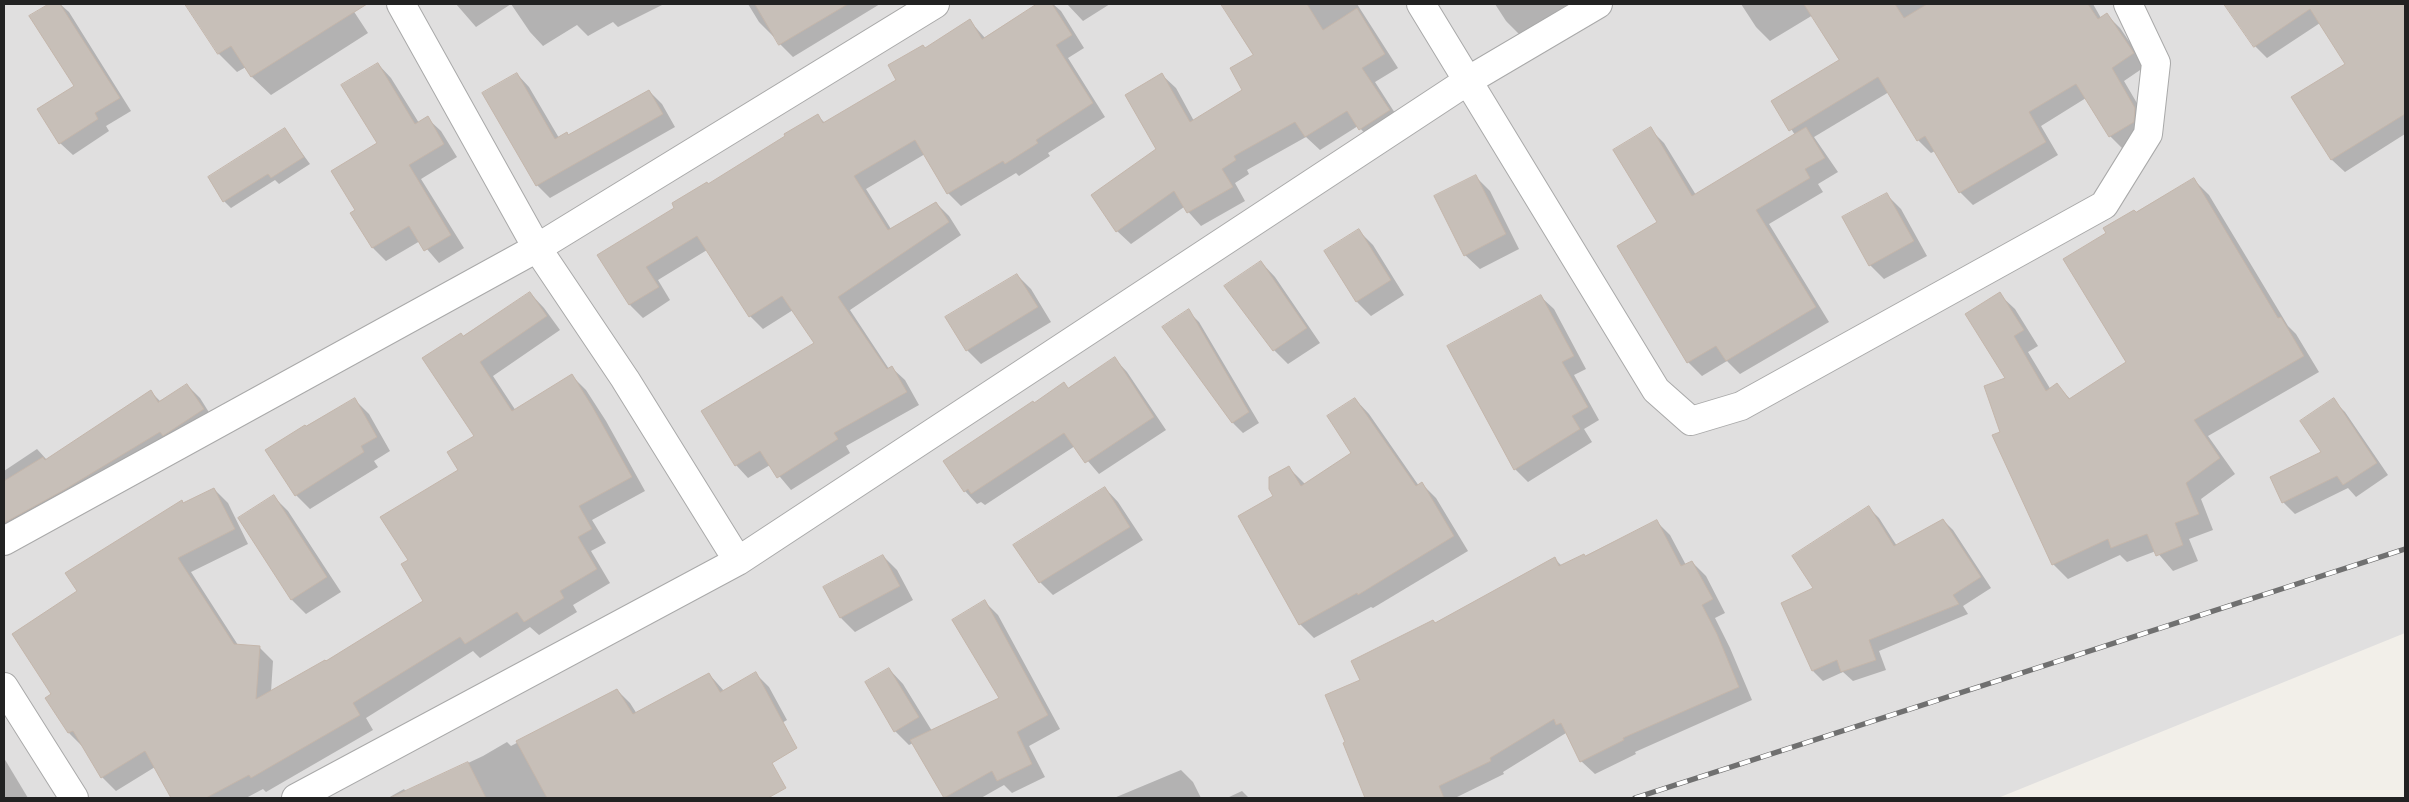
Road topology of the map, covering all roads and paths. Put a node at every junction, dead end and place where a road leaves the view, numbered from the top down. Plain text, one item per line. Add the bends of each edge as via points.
1 (401, 4) edge
2 (935, 4) edge
3 (1421, 4) edge
4 (1598, 4) edge
5 (2128, 4) edge
6 (1469, 80) junction
7 (537, 248) junction
8 (4, 541) edge
9 (738, 561) junction
10 (4, 687) edge
11 (74, 798) edge
12 (296, 798) edge

1 - 7 street
2 - 7 street
3 - 6 street
4 - 6 street
5 - 6 street via 2156,63 2148,134 2104,205 1741,406 1691,421 1656,390
6 - 9 street
7 - 8 street
7 - 9 street via 625,379
9 - 12 street
10 - 11 street

